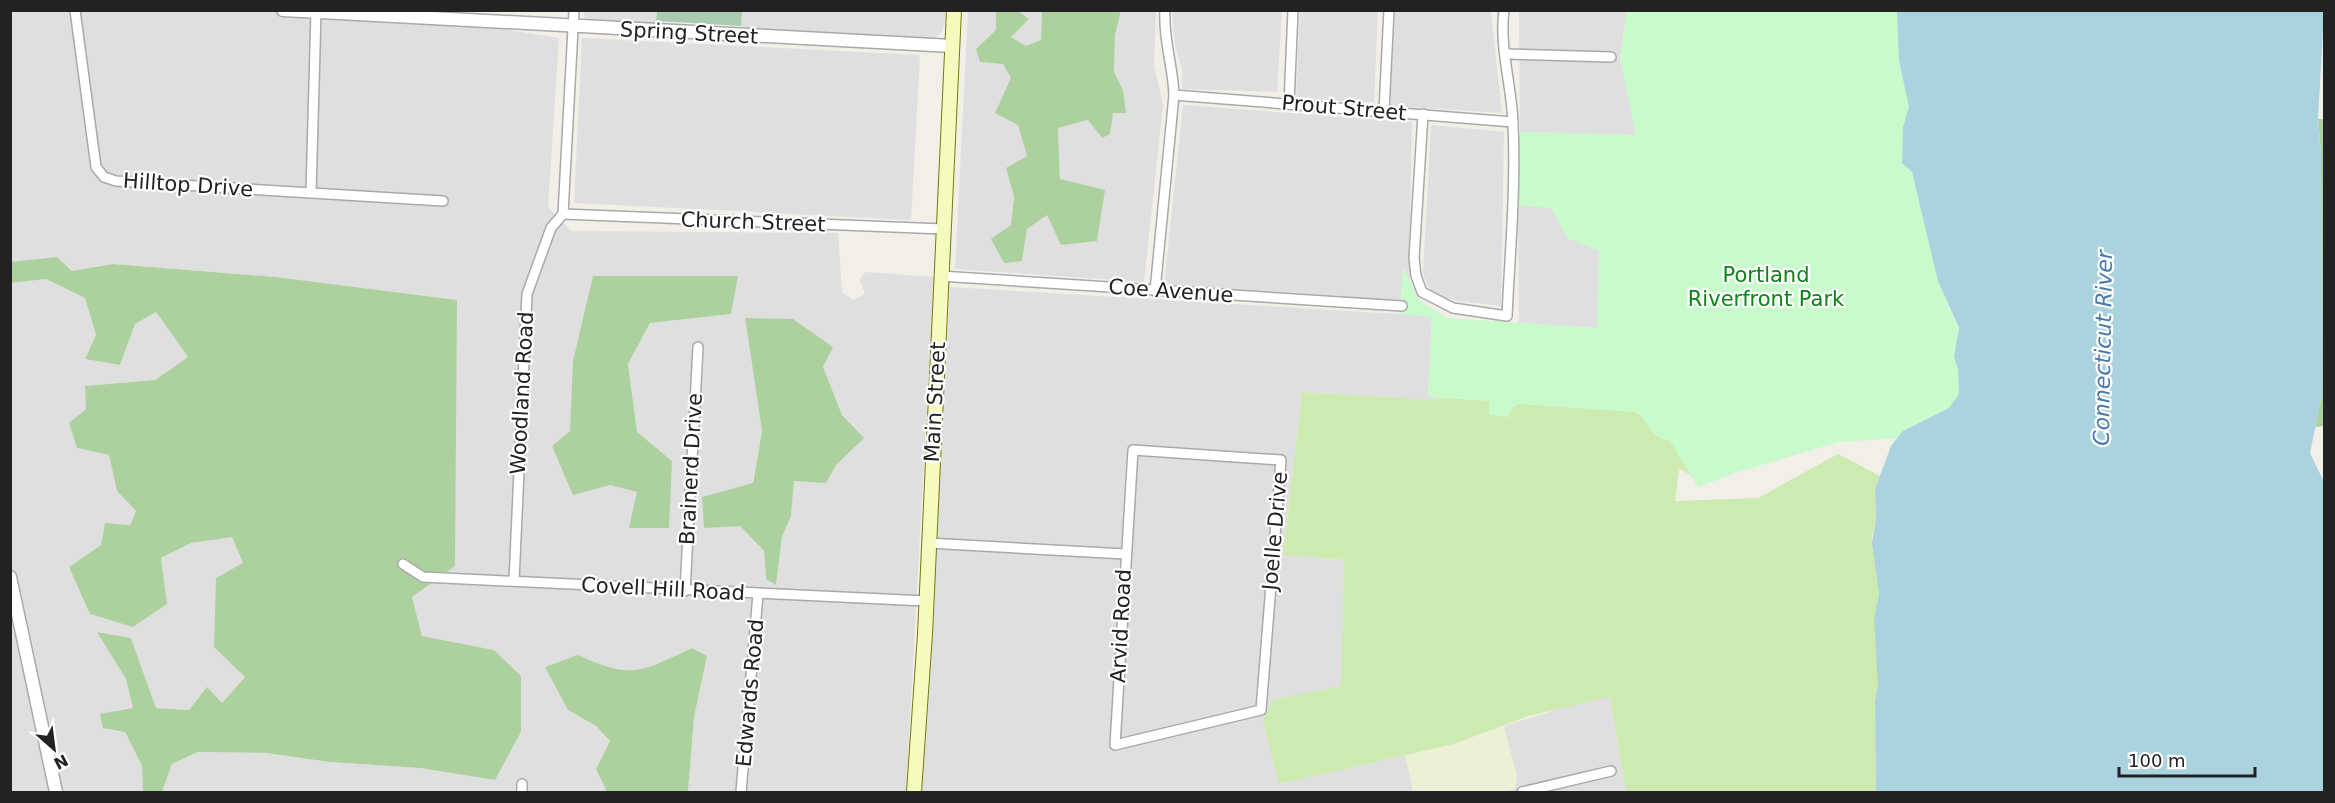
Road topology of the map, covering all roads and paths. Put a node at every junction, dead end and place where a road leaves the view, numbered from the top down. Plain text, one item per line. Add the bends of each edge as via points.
1 (75, 10) edge
2 (283, 10) edge
3 (574, 10) edge
4 (954, 10) edge
5 (1165, 10) edge
6 (1293, 10) edge
7 (1389, 10) edge
8 (1504, 10) edge
9 (316, 12) junction
10 (573, 27) junction
11 (952, 46) junction
12 (1505, 54) junction
13 (1611, 57) dead end
14 (1174, 95) junction
15 (1289, 104) junction
16 (1384, 111) junction
17 (1423, 114) junction
18 (1513, 122) junction
19 (311, 193) junction
20 (443, 201) dead end
21 (563, 214) junction
22 (943, 229) junction
23 (940, 276) junction
24 (1155, 291) junction
25 (1402, 306) dead end
26 (698, 347) dead end
27 (928, 543) junction
28 (1125, 554) junction
29 (403, 564) dead end
30 (10, 577) edge
31 (514, 581) junction
32 (685, 591) junction
33 (758, 594) junction
34 (926, 601) junction
35 (1261, 710) joint
36 (1611, 771) dead end
37 (56, 792) edge
38 (741, 792) edge
39 (914, 792) edge
40 (1522, 792) edge

1 - 19 street, Hilltop Drive via 96,167 104,177 116,181
2 - 9 street, Spring Street
3 - 10 street
4 - 11 main road, Main Street
5 - 14 street
6 - 15 street
7 - 16 street
8 - 12 street
9 - 10 street, Spring Street
9 - 19 street
10 - 11 street, Spring Street
10 - 21 street
11 - 22 main road, Main Street
12 - 13 street
12 - 18 street
14 - 15 street, Prout Street
14 - 24 street
15 - 16 street, Prout Street
16 - 17 street, Prout Street
17 - 18 street, Prout Street
17 - 18 street via 1414,247 1416,276 1422,292 1453,308 1507,316
19 - 20 street, Hilltop Drive
21 - 22 street, Church Street
21 - 31 street, Woodland Road via 551,228 527,294
22 - 23 main road, Main Street
23 - 24 street, Coe Avenue
23 - 27 main road, Main Street
24 - 25 street, Coe Avenue
26 - 32 street, Brainerd Drive
27 - 28 street, Arvid Road
27 - 34 main road, Main Street
28 - 35 street, Arvid Road via 1115,745
28 - 35 street, Joelle Drive via 1133,450 1281,460
29 - 31 street, Covell Hill Road via 423,577
30 - 37 street
31 - 32 street, Covell Hill Road
32 - 33 street, Covell Hill Road
33 - 34 street, Covell Hill Road
33 - 38 street, Edwards Road
34 - 39 main road, Main Street
36 - 40 street

